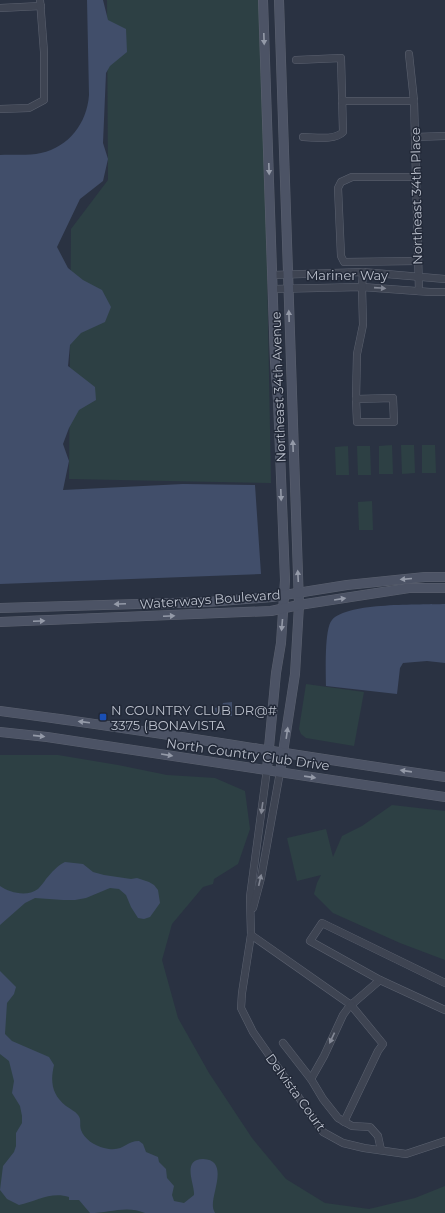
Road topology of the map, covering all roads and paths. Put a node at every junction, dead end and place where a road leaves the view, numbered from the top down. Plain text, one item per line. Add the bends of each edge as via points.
1 (263, 0) edge
2 (279, 0) edge
3 (41, 3) edge
4 (0, 8) edge
5 (409, 54) dead end
6 (296, 60) dead end
7 (342, 101) junction
8 (414, 101) junction
9 (0, 109) edge
10 (445, 136) edge
11 (303, 137) dead end
12 (415, 137) junction
13 (416, 177) junction
14 (417, 262) junction
15 (362, 272) junction
16 (273, 275) junction
17 (288, 275) junction
18 (418, 277) junction
19 (445, 279) edge
20 (362, 287) junction
21 (273, 288) junction
22 (288, 288) junction
23 (419, 291) junction
24 (445, 292) edge
25 (356, 399) junction
26 (445, 577) edge
27 (445, 588) edge
28 (299, 593) junction
29 (284, 596) junction
30 (299, 605) junction
31 (0, 608) edge
32 (284, 608) junction
33 (0, 622) edge
34 (0, 711) edge
35 (0, 732) edge
36 (268, 750) junction
37 (283, 752) junction
38 (267, 770) junction
39 (280, 772) junction
40 (445, 777) edge
41 (445, 797) edge
42 (250, 918) junction
43 (251, 935) junction
44 (380, 980) junction
45 (445, 983) edge
46 (351, 1004) junction
47 (445, 1010) edge
48 (283, 1043) dead end
49 (311, 1079) junction
50 (344, 1122) junction
51 (445, 1141) edge
52 (381, 1150) junction

1 -> 16 street, Northeast 34th Avenue
2 - 17 street, Northeast 34th Avenue
3 - 4 street
3 - 9 street via 44,100 28,108
5 - 8 street, Northeast 34th Place
6 - 7 street via 341,58
7 - 8 street
7 - 11 street via 343,132 340,135
8 - 12 street, Northeast 34th Place
10 - 12 street
12 - 13 street, Northeast 34th Place
13 - 14 street, Northeast 34th Place
13 - 14 street via 352,177 341,182 338,188 341,256 344,262
14 - 18 street, Northeast 34th Place
15 - 17 street, Mariner Way
15 - 18 street, Mariner Way
15 - 20 street
16 - 17 street, Mariner Way
16 - 21 street, Northeast 34th Avenue
17 - 22 street, Northeast 34th Avenue
18 - 19 street, Mariner Way
18 - 23 street, Northeast 34th Place
20 - 22 street, Mariner Way
20 -> 23 street, Mariner Way
20 - 25 street via 363,326 357,354
21 - 22 street, Mariner Way
21 -> 29 street, Northeast 34th Avenue
28 -> 22 street, Northeast 34th Avenue
23 - 24 street, Mariner Way
25 - 25 street via 357,422 394,422 393,398
26 -> 28 street, Waterways Boulevard via 384,581
30 -> 27 street, Waterways Boulevard via 409,588
28 - 29 street, Waterways Boulevard
28 - 30 street, Northeast 34th Avenue
29 -> 31 street, Waterways Boulevard via 207,602
29 - 32 street, Northeast 34th Avenue
30 - 32 street, Waterways Boulevard
37 -> 30 street, Northeast 34th Avenue via 295,674
33 -> 32 street, Waterways Boulevard via 271,612
32 -> 36 street, Northeast 34th Avenue
36 -> 34 street, North Country Club Drive via 97,723
35 -> 38 street, North Country Club Drive
36 - 37 street, North Country Club Drive
36 - 38 street, Northeast 34th Avenue
37 - 39 street, Northeast 34th Avenue
40 -> 37 street, North Country Club Drive
38 - 39 street, North Country Club Drive
38 -> 42 street via 250,897
39 -> 41 street, North Country Club Drive
42 -> 39 street
42 - 43 street, Delvista Court
43 - 46 street
43 - 52 street, Delvista Court via 241,1008 253,1032 324,1132 343,1143
44 - 45 street via 310,941 322,923
44 - 46 street
44 - 47 street
46 -> 49 street
46 - 50 street via 383,1044
48 - 49 street
49 - 50 street via 324,1101
50 - 52 street via 352,1126 370,1127 378,1136
51 - 52 street, Delvista Court via 406,1154

